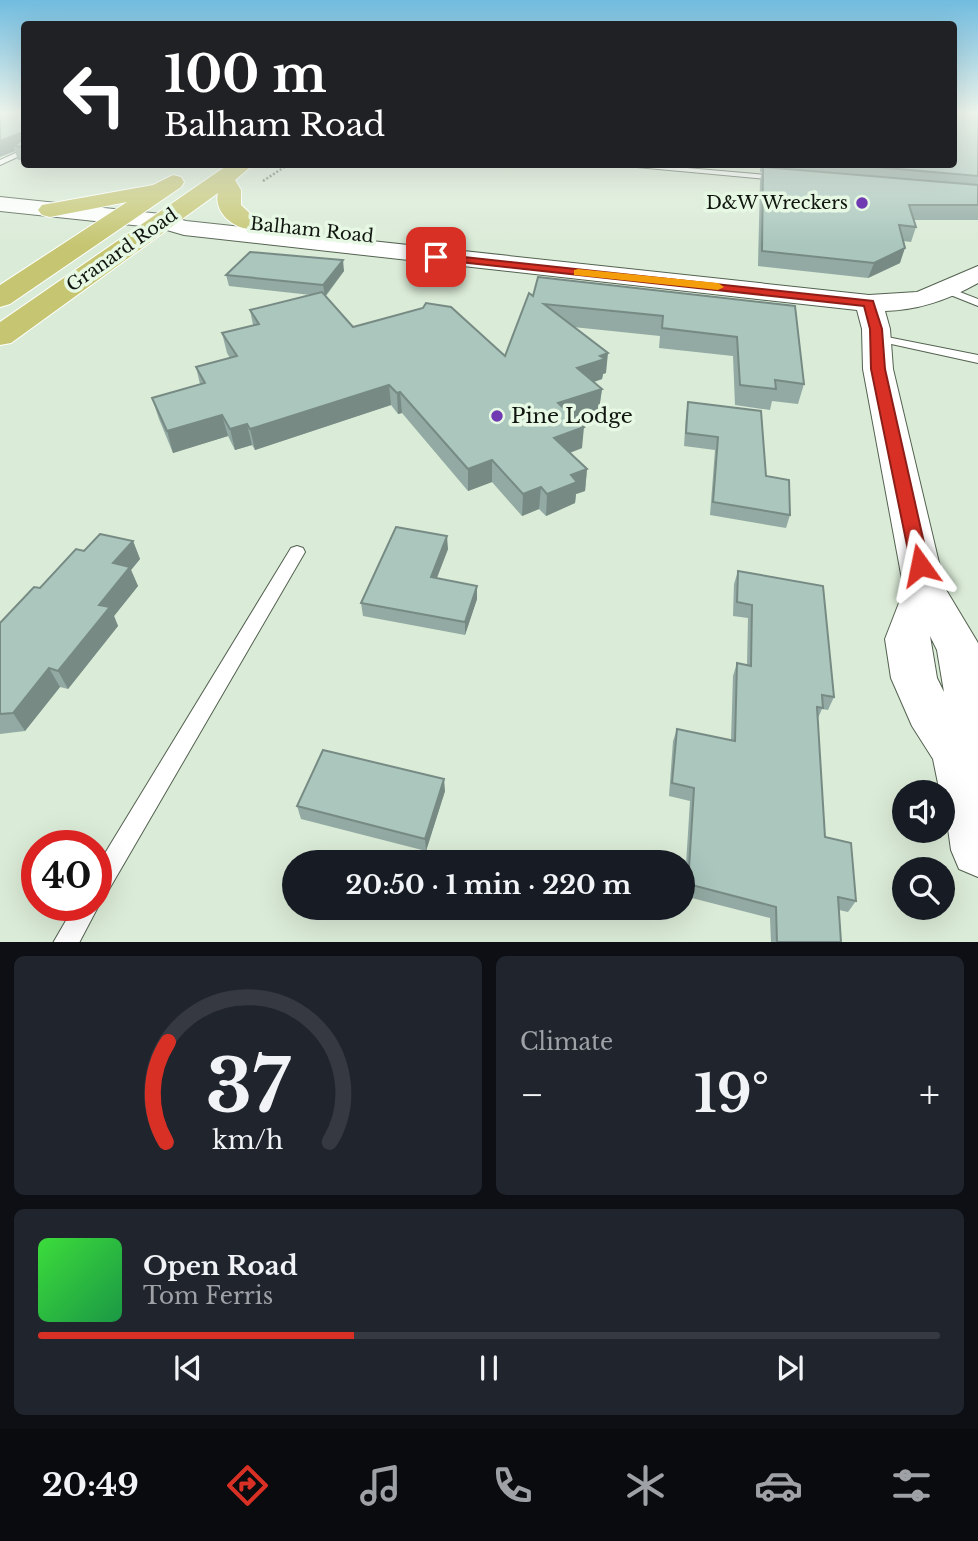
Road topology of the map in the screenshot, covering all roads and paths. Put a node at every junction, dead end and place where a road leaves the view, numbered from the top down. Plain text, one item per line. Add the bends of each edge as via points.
1 (238, 168) edge
2 (655, 168) edge
3 (190, 170) dead end
4 (223, 179) junction
5 (787, 179) edge
6 (163, 188) junction
7 (0, 204) edge
8 (50, 210) junction
9 (118, 218) junction
10 (161, 221) junction
11 (248, 223) junction
12 (978, 273) edge
13 (712, 286) junction
14 (947, 290) junction
15 (0, 298) edge
16 (869, 303) junction
17 (978, 303) edge
18 (0, 336) edge
19 (877, 338) junction
20 (978, 359) edge
21 (298, 552) dead end
22 (978, 850) edge
23 (112, 863) edge
24 (78, 921) edge
25 (66, 942) edge

1 - 4 highway, Granard Road
2 - 5 lane
3 - 6 highway, Granard Road
4 - 10 highway, Granard Road
4 - 11 highway via 230,190 228,205
6 - 8 highway
6 - 9 highway, Granard Road
7 - 8 main road, Balham Road
8 - 9 main road, Balham Road
9 - 10 main road, Balham Road
9 - 15 highway, Granard Road
10 - 11 street, Balham Road via 197,218
10 - 13 street, Balham Road via 184,228
10 - 18 highway, Granard Road
11 - 13 street, Balham Road via 580,260
12 - 14 street, Balham Road
13 - 16 street, Balham Road
14 - 16 street, Balham Road via 913,303
14 - 17 lane
16 - 19 street
19 - 20 lane
19 - 22 street via 878,369 925,590 907,639 914,678 929,711 957,752
21 - 23 lane
24 - 25 lane

